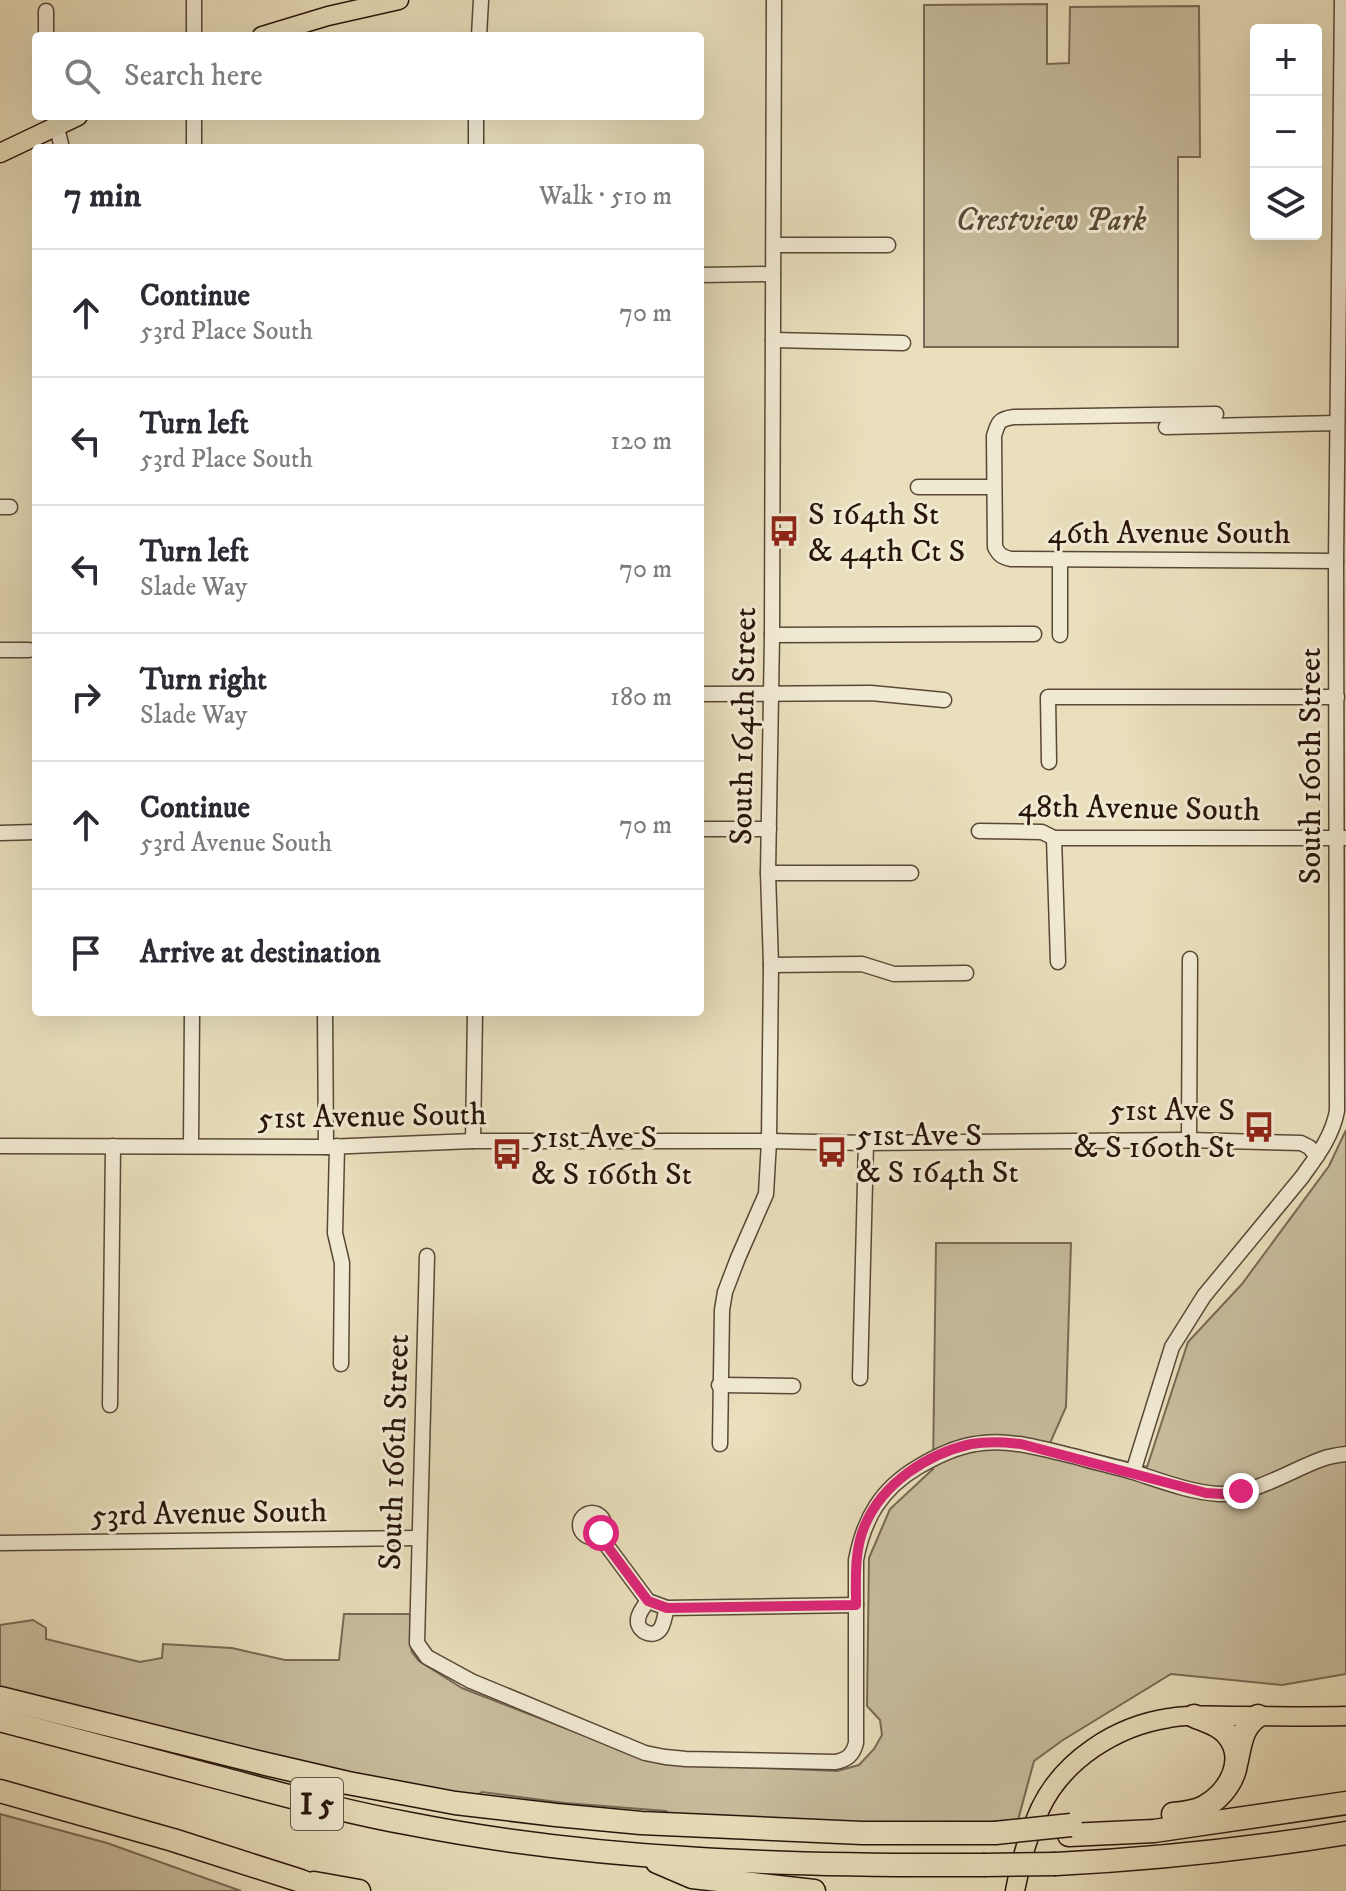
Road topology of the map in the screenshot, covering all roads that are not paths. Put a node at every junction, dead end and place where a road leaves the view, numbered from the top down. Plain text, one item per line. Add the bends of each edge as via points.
1 (194, 0) edge
2 (399, 0) edge
3 (481, 0) edge
4 (774, 0) edge
5 (1342, 0) edge
6 (46, 11) dead end
7 (46, 32) edge
8 (194, 32) edge
9 (275, 32) edge
10 (479, 32) edge
11 (1343, 75) edge
12 (194, 120) edge
13 (476, 120) edge
14 (56, 121) edge
15 (61, 144) edge
16 (194, 144) edge
17 (476, 144) edge
18 (0, 153) edge
19 (774, 245) junction
20 (888, 245) dead end
21 (773, 274) junction
22 (704, 275) edge
23 (773, 340) junction
24 (903, 343) dead end
25 (1216, 414) dead end
26 (1337, 423) junction
27 (1166, 427) dead end
28 (918, 487) dead end
29 (993, 487) junction
30 (1060, 559) junction
31 (1336, 561) junction
32 (1034, 634) dead end
33 (772, 635) junction
34 (1060, 635) dead end
35 (0, 650) edge
36 (29, 650) dead end
37 (771, 693) junction
38 (704, 694) edge
39 (1337, 697) junction
40 (944, 700) dead end
41 (1049, 762) dead end
42 (704, 829) edge
43 (769, 829) junction
44 (979, 831) dead end
45 (32, 832) edge
46 (0, 833) edge
47 (1054, 838) junction
48 (1341, 838) edge
49 (768, 873) junction
50 (911, 873) dead end
51 (1190, 959) dead end
52 (1058, 962) dead end
53 (771, 965) junction
54 (966, 973) dead end
55 (192, 1016) edge
56 (325, 1016) edge
57 (475, 1016) edge
58 (1189, 1140) junction
59 (473, 1141) junction
60 (769, 1141) junction
61 (866, 1143) junction
62 (0, 1146) edge
63 (113, 1146) junction
64 (191, 1146) junction
65 (331, 1146) junction
66 (1317, 1156) junction
67 (427, 1256) dead end
68 (341, 1364) dead end
69 (860, 1378) dead end
70 (719, 1385) junction
71 (793, 1386) dead end
72 (110, 1405) dead end
73 (720, 1444) dead end
74 (1346, 1454) edge
75 (1133, 1472) junction
76 (599, 1535) dead end
77 (418, 1538) junction
78 (0, 1543) edge
79 (648, 1601) junction
80 (856, 1605) junction
81 (667, 1608) junction
82 (0, 1698) edge
83 (1194, 1716) junction
84 (1258, 1716) junction
85 (1346, 1716) edge
86 (0, 1720) edge
87 (1237, 1763) junction
88 (0, 1791) edge
89 (1346, 1803) edge
90 (1070, 1830) junction
91 (1346, 1833) edge
92 (641, 1855) junction
93 (301, 1881) junction
94 (326, 1891) edge
95 (359, 1891) edge
96 (814, 1891) edge
97 (1015, 1891) edge

1 - 8 street
2 - 9 main road
3 - 10 street
4 - 19 street, South 164th Street
5 - 11 street, South 160th Street
6 - 7 street
11 - 26 street, South 160th Street
12 - 16 street
13 - 17 street
14 - 15 street
14 - 18 main road
19 - 20 street
19 - 21 street, South 164th Street
21 - 22 street
21 - 23 street, South 164th Street
23 - 24 street
23 - 33 street, South 164th Street
25 - 29 street via 1006,418 994,436
26 - 27 street
26 - 31 street, South 160th Street
28 - 29 street
29 - 30 street, 46th Avenue South via 995,547 1002,557
30 - 31 street, 46th Avenue South
30 - 34 street
31 - 39 street, South 160th Street
32 - 33 street
33 - 37 street, South 164th Street
35 - 36 street
37 - 38 street
37 - 40 street via 871,693
37 - 43 street, South 164th Street
39 - 41 street via 1048,697
39 - 48 street, South 160th Street
42 - 43 street
43 - 49 street, South 164th Street
44 - 47 street, 48th Avenue South via 1042,832
45 - 46 street
47 - 48 street, 48th Avenue South
47 - 52 street
48 - 66 street, South 160th Street via 1338,1100 1330,1135
49 - 50 street
49 - 53 street, South 164th Street
51 - 58 street
53 - 54 street via 862,964 894,974
53 - 60 street, South 164th Street
55 - 64 street
56 - 65 street
57 - 59 street
58 - 61 street, 51st Avenue South
58 - 66 street, 51st Avenue South via 1301,1143
59 - 60 street, 51st Avenue South
59 - 65 street, 51st Avenue South
60 - 61 street, 51st Avenue South
60 - 70 street, South 164th Street via 766,1194 725,1292
61 - 69 street
62 - 63 street, 51st Avenue South
63 - 64 street, 51st Avenue South
63 - 72 street
64 - 65 street, 51st Avenue South
65 - 68 street via 335,1233 343,1276
66 - 75 street, South 160th Street via 1204,1296 1172,1347
67 - 77 street, South 166th Street
70 - 71 street
70 - 73 street, South 164th Street
74 - 75 street via 1223,1494
75 - 80 street via 996,1442 971,1444 934,1458 891,1486 865,1525 856,1560
76 - 79 street
77 - 78 street, 53rd Avenue South
77 - 80 street, South 166th Street via 417,1643 427,1657 471,1681 665,1757 835,1762 850,1756 856,1743
79 - 81 street
79 - 81 street via 638,1617 639,1626 650,1634 661,1628
80 - 81 street
82 - 90 highway, bridge via 348,1783 455,1803 641,1823 874,1834
83 - 84 main road
83 - 87 highway via 1229,1735
83 - 97 main road via 1133,1727 1077,1761 1040,1810
84 - 85 main road
84 - 87 highway via 1243,1733
86 - 92 highway, I 5 via 411,1825
87 - 90 highway via 1221,1795 1194,1811
88 - 93 highway, I 5
89 - 90 highway via 1154,1831
91 - 92 highway, I 5, bridge via 1137,1860 1056,1864 886,1866
92 - 96 highway, I 5 via 692,1877
93 - 94 highway
93 - 95 highway, I 5

